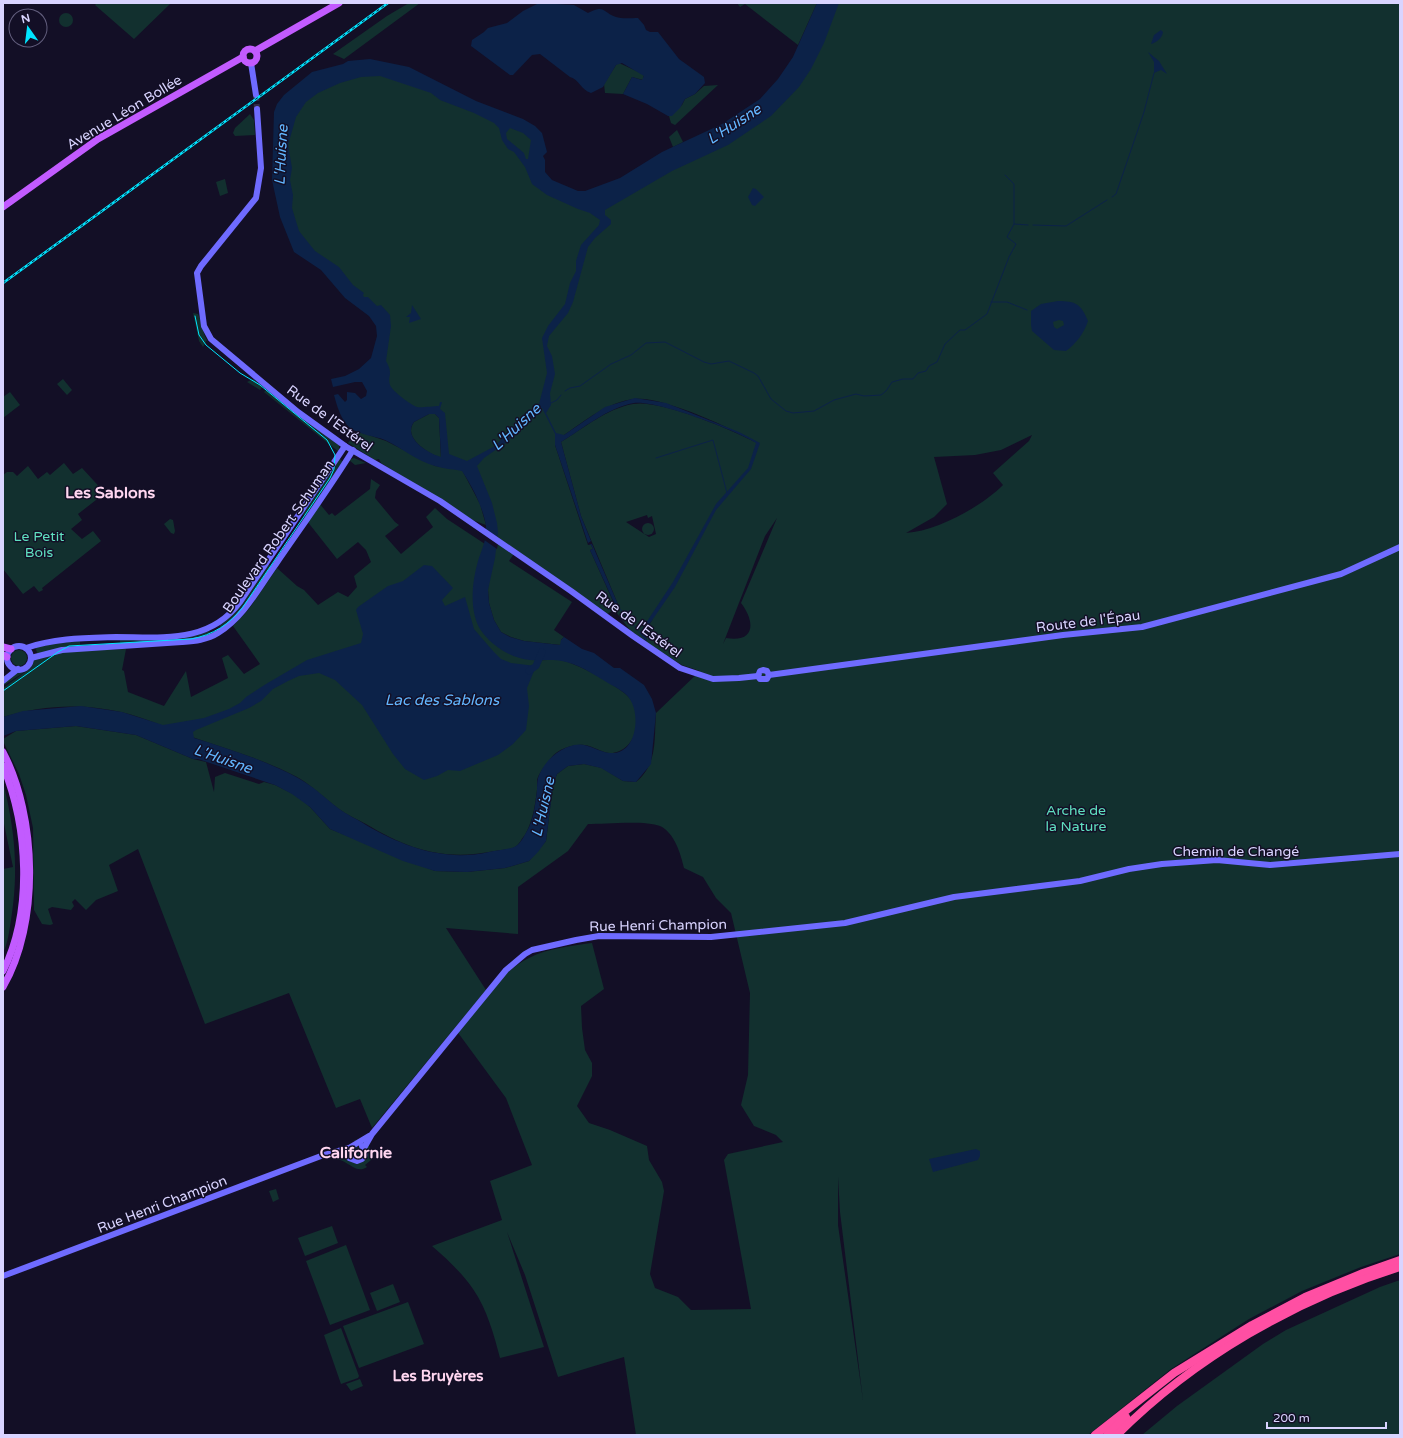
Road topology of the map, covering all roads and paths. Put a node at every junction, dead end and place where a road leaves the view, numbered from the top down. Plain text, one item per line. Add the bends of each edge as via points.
1 (339, 3) edge
2 (255, 51) junction
3 (243, 57) junction
4 (251, 63) junction
5 (256, 94) tunnel mouth
6 (258, 110) tunnel mouth
7 (3, 207) edge
8 (345, 446) junction
9 (353, 450) junction
10 (1400, 547) edge
11 (3, 647) edge
12 (26, 648) junction
13 (11, 649) junction
14 (5, 656) edge
15 (31, 658) junction
16 (10, 665) junction
17 (18, 669) junction
18 (758, 676) joint
19 (3, 680) edge
20 (4, 754) edge
21 (3, 766) edge
22 (1400, 854) edge
23 (979, 893) joint
24 (3, 971) edge
25 (3, 987) edge
26 (372, 1134) junction
27 (357, 1144) junction
28 (349, 1148) junction
29 (364, 1148) junction
30 (330, 1154) junction
31 (348, 1156) junction
32 (1400, 1260) edge
33 (1400, 1267) edge
34 (3, 1276) edge
35 (1207, 1353) junction
36 (1136, 1417) junction
37 (1095, 1435) edge
38 (1107, 1435) edge
39 (1117, 1435) edge
40 (1122, 1435) edge

1 - 2 main road
2 - 3 main road via 247,49
2 - 4 main road via 256,59
3 - 4 main road via 246,62
3 - 7 main road, Avenue Léon Bollée via 98,139
4 - 5 street
6 - 8 street, Rue de l'Estérel via 261,168 257,193 252,204 197,273 206,330 218,346 298,412
8 - 9 street, Rue de l'Estérel
8 - 12 street, Boulevard Robert Schuman via 240,602 220,623 204,631 183,636 58,640
9 - 15 street, Boulevard Robert Schuman via 246,608 232,623 216,634 189,641 62,650
9 - 18 street, Rue de l'Estérel via 440,501 680,668 713,679
10 - 18 street, Route de l'Épau via 1342,574 1147,626 769,675 764,680
11 - 13 main road
12 - 13 street via 17,646
12 - 15 street
13 - 14 street
14 - 16 street
15 - 17 street via 25,668
16 - 17 street
16 - 19 street
17 - 19 street
20 - 25 main road via 21,801 29,870 24,929
21 - 24 main road via 13,790 18,816 23,873 18,928
22 - 23 street, Chemin de Changé via 1270,865 1218,860 1186,861 1129,869 1059,884
23 - 26 street, Rue Henri Champion via 845,923 711,937 599,936 532,950 506,970
26 - 27 street, Rue Henri Champion
26 - 29 street, Rue Henri Champion
27 - 28 street
27 - 29 street
28 - 30 street, Rue Henri Champion
28 - 31 street
29 - 31 street via 365,1155 360,1161 352,1160
30 - 31 street, Rue Henri Champion
30 - 34 street, Rue Henri Champion
32 - 35 highway via 1305,1297
33 - 36 highway via 1324,1296 1258,1328 1187,1376
35 - 37 highway via 1174,1372
35 - 38 highway via 1162,1386
36 - 39 highway
36 - 40 highway

